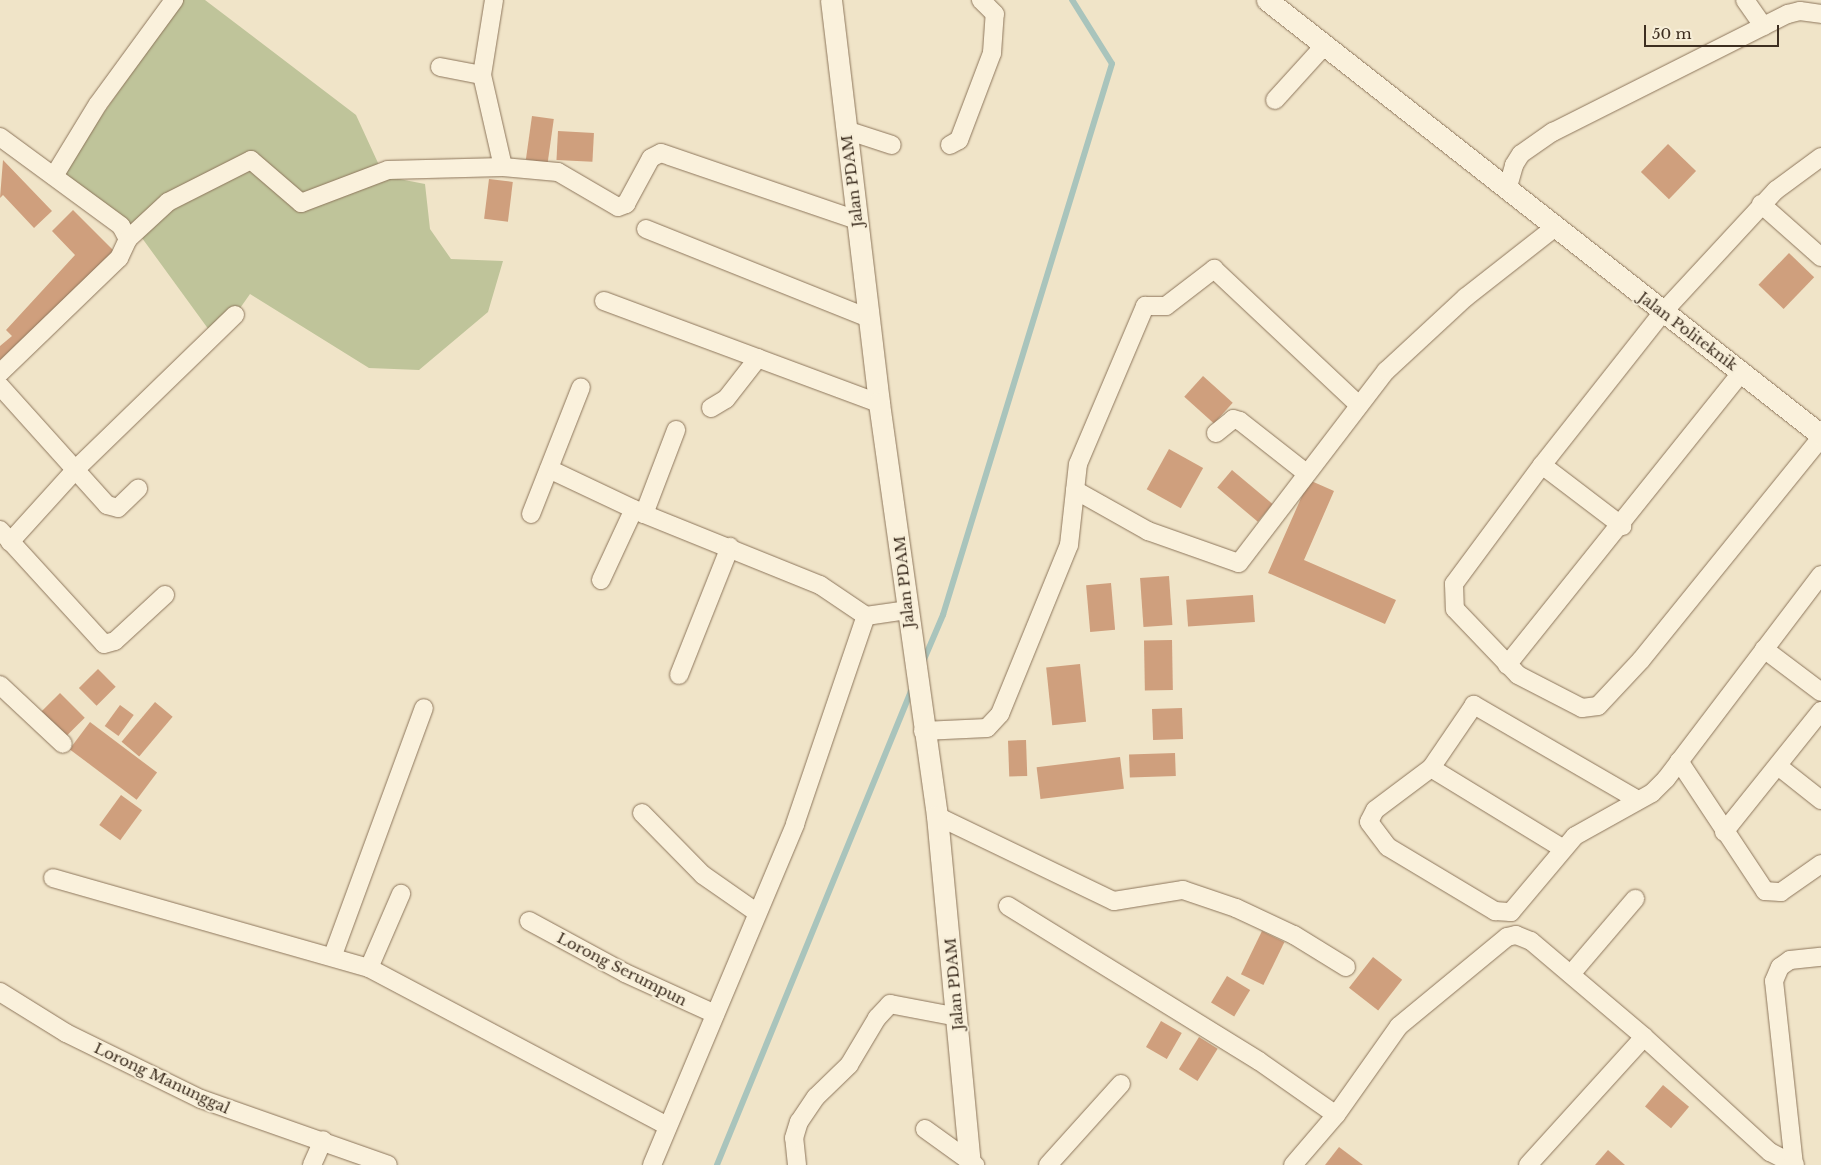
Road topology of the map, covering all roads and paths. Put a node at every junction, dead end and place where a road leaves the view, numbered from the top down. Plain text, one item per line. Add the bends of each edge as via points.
1 (174, 0) edge
2 (494, 0) edge
3 (831, 0) edge
4 (981, 0) edge
5 (1267, 0) edge
6 (1745, 0) edge
7 (1821, 14) edge
8 (1763, 26) junction
9 (1324, 46) junction
10 (440, 67) dead end
11 (482, 75) junction
12 (1275, 100) dead end
13 (846, 130) junction
14 (0, 137) edge
15 (892, 145) dead end
16 (950, 145) dead end
17 (1821, 157) edge
18 (503, 167) junction
19 (54, 176) junction
20 (1507, 190) junction
21 (1762, 204) junction
22 (857, 220) junction
23 (1554, 228) junction
24 (646, 229) dead end
25 (128, 239) junction
26 (1821, 257) edge
27 (604, 301) dead end
28 (1663, 312) junction
29 (235, 314) dead end
30 (868, 318) junction
31 (758, 358) junction
32 (1742, 372) junction
33 (0, 373) edge
34 (0, 386) edge
35 (581, 387) dead end
36 (879, 403) junction
37 (1359, 405) junction
38 (711, 408) dead end
39 (676, 430) dead end
40 (1216, 433) dead end
41 (1821, 436) edge
42 (1542, 465) junction
43 (77, 468) junction
44 (549, 469) junction
45 (1306, 473) junction
46 (138, 489) dead end
47 (1075, 490) junction
48 (639, 511) junction
49 (531, 514) dead end
50 (1622, 526) junction
51 (5, 536) edge
52 (730, 547) junction
53 (601, 580) dead end
54 (1819, 583) edge
55 (164, 594) dead end
56 (907, 610) junction
57 (866, 616) junction
58 (1764, 649) junction
59 (1507, 665) junction
60 (679, 675) dead end
61 (0, 685) edge
62 (1821, 692) edge
63 (424, 708) dead end
64 (1821, 711) edge
65 (923, 731) junction
66 (63, 744) dead end
67 (1679, 761) junction
68 (1778, 766) junction
69 (1431, 768) junction
70 (1638, 800) junction
71 (1821, 800) edge
72 (642, 813) dead end
73 (937, 816) junction
74 (1724, 832) junction
75 (1562, 848) junction
76 (1821, 864) edge
77 (52, 878) dead end
78 (401, 894) dead end
79 (1635, 899) dead end
80 (1008, 906) dead end
81 (756, 912) junction
82 (529, 921) dead end
83 (333, 955) junction
84 (1821, 957) edge
85 (1346, 966) dead end
86 (369, 968) junction
87 (1571, 974) junction
88 (0, 992) edge
89 (715, 1014) junction
90 (958, 1017) junction
91 (1644, 1037) junction
92 (1121, 1084) dead end
93 (1336, 1115) junction
94 (668, 1126) junction
95 (925, 1129) dead end
96 (322, 1140) junction
97 (972, 1164) edge
98 (312, 1165) edge
99 (388, 1165) edge
100 (652, 1165) edge
101 (797, 1165) edge
102 (1048, 1165) edge
103 (1293, 1165) edge
104 (1528, 1165) edge
105 (1795, 1165) edge

1 - 19 street via 98,104
2 - 11 street
3 - 13 street, Jalan PDAM
4 - 16 street via 995,14 992,53 959,140
5 - 9 street, Jalan Politeknik
6 - 8 street
7 - 8 street via 1800,11
8 - 20 street via 1540,140 1514,164
9 - 12 street
9 - 20 street, Jalan Politeknik
10 - 11 street
11 - 18 street
13 - 15 street
13 - 22 street, Jalan PDAM
14 - 19 street
17 - 21 street
18 - 22 street via 558,172 618,207 631,197 651,158 666,153
18 - 25 street via 388,170 307,204 295,200 259,164 248,160 168,202
19 - 25 street via 120,226
20 - 23 street, Jalan Politeknik
21 - 26 street
21 - 28 street
22 - 30 street, Jalan PDAM
23 - 28 street, Jalan Politeknik
23 - 37 street via 1431,329 1386,371
24 - 30 street
25 - 33 street via 119,258
27 - 31 street
28 - 32 street, Jalan Politeknik
28 - 42 street
29 - 43 street
30 - 36 street, Jalan PDAM
31 - 36 street
31 - 38 street via 726,399
32 - 41 street, Jalan Politeknik
32 - 50 street
34 - 43 street
35 - 44 street
36 - 56 street, Jalan PDAM
37 - 45 street
37 - 47 street via 1213,269 1166,306 1145,306 1078,464
39 - 48 street
40 - 45 street via 1233,419 1240,421
41 - 59 street via 1641,660 1598,706 1582,708 1558,698
42 - 50 street
42 - 59 street via 1454,584 1455,609
43 - 46 street via 114,509
43 - 51 street
44 - 48 street
44 - 49 street
45 - 47 street via 1244,558 1236,564 1148,531
47 - 65 street via 1069,545 1039,626 996,721 976,730
48 - 52 street
48 - 53 street
50 - 59 street
51 - 55 street via 104,644 115,641
52 - 57 street via 820,586
52 - 60 street
54 - 58 street
56 - 57 street
56 - 65 street, Jalan PDAM
57 - 81 street via 795,824
58 - 62 street
58 - 67 street
61 - 66 street
63 - 83 street
64 - 68 street
65 - 73 street, Jalan PDAM
67 - 70 street via 1658,787
67 - 74 street
68 - 71 street
68 - 74 street
69 - 70 street via 1468,710 1476,705
69 - 75 street
69 - 75 street via 1371,815 1370,828 1388,847 1504,913 1519,905
70 - 75 street via 1585,828
72 - 81 street via 703,875
73 - 85 street via 1114,901 1183,890 1236,908 1294,935
73 - 90 street, Jalan PDAM
74 - 76 street via 1760,886 1770,893 1781,892
77 - 83 street
78 - 86 street
79 - 87 street
80 - 93 street via 1259,1061
81 - 89 street
82 - 89 street, Lorong Serumpun via 625,973
83 - 86 street
84 - 105 street via 1790,960 1780,967 1774,981
86 - 94 street
87 - 91 street
87 - 93 street via 1523,936 1507,937 1399,1026
88 - 96 street, Lorong Manunggal via 66,1033 201,1099
89 - 94 street
90 - 97 street, Jalan PDAM
90 - 101 street via 890,1004 877,1018 849,1065 816,1097 799,1122 794,1138
91 - 104 street
91 - 105 street via 1770,1152
92 - 102 street
93 - 103 street
94 - 100 street
95 - 97 street
96 - 98 street
96 - 99 street, Lorong Manunggal

